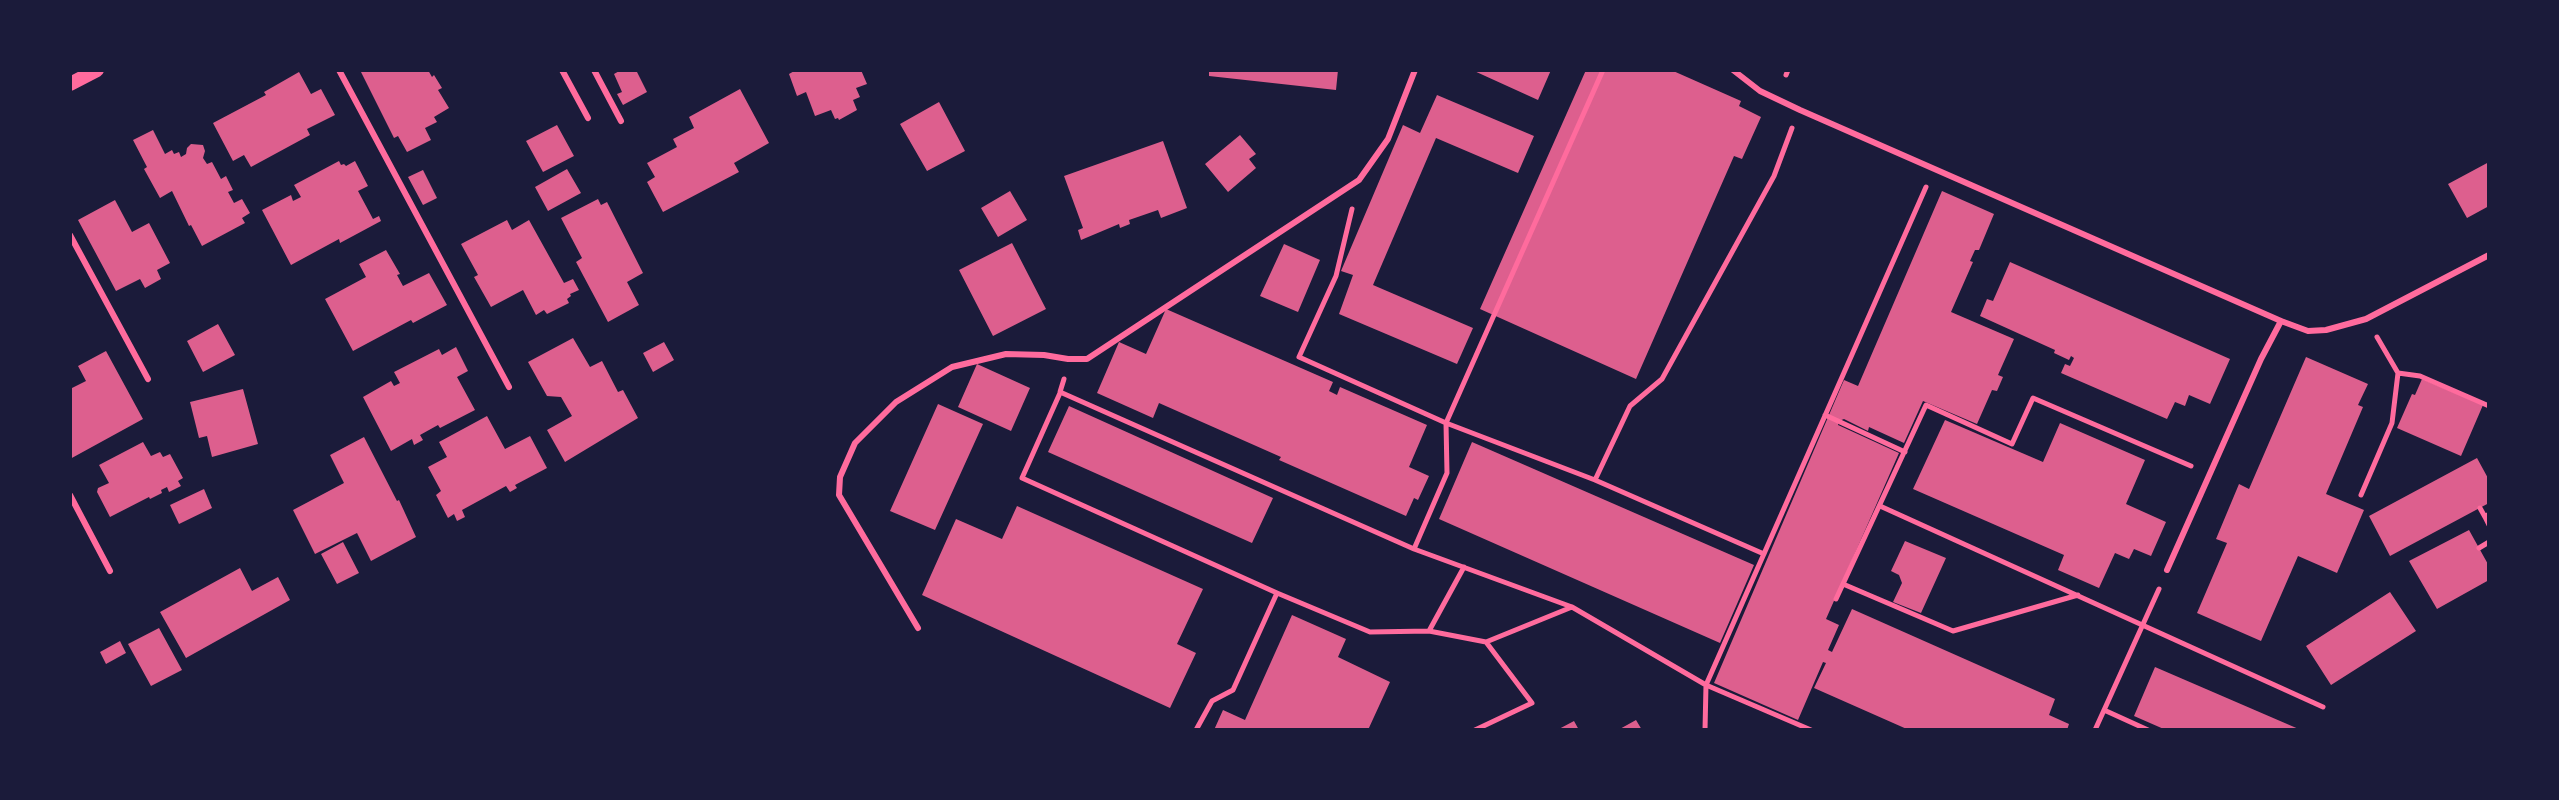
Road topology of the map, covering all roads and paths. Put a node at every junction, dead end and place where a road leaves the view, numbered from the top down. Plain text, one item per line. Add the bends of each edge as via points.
1 (97, 70) edge
2 (339, 70) edge
3 (562, 70) edge
4 (594, 70) edge
5 (1415, 70) edge
6 (1603, 70) edge
7 (1733, 70) edge
8 (70, 84) edge
9 (588, 118) dead end
10 (621, 121) dead end
11 (1792, 127) dead end
12 (1934, 168) junction
13 (1359, 180) junction
14 (70, 235) edge
15 (2489, 255) edge
16 (2366, 319) junction
17 (2281, 321) junction
18 (1071, 359) junction
19 (2398, 373) junction
20 (148, 379) dead end
21 (509, 387) dead end
22 (1060, 392) junction
23 (2489, 406) edge
24 (1825, 415) junction
25 (1446, 423) junction
26 (1905, 452) junction
27 (2210, 475) junction
28 (1595, 480) junction
29 (70, 495) edge
30 (2361, 495) dead end
31 (1880, 506) junction
32 (2480, 508) dead end
33 (2487, 516) edge
34 (2489, 525) edge
35 (2489, 542) edge
36 (2479, 548) dead end
37 (1414, 549) junction
38 (1764, 554) junction
39 (1464, 567) junction
40 (2167, 570) joint
41 (110, 571) dead end
42 (1843, 584) junction
43 (1277, 593) junction
44 (2078, 595) junction
45 (1836, 599) dead end
46 (1572, 607) junction
47 (2143, 624) junction
48 (918, 628) dead end
49 (1429, 631) junction
50 (1486, 642) junction
51 (1706, 685) junction
52 (2323, 707) dead end
53 (2104, 710) junction
54 (1196, 730) edge
55 (1475, 730) edge
56 (1705, 730) edge
57 (1811, 730) edge
58 (2095, 730) edge
59 (2148, 730) edge

1 - 8 street
2 - 21 lane
3 - 9 lane
4 - 10 lane
5 - 13 lane via 1388,139
6 - 25 path
7 - 12 lane via 1760,91
11 - 28 path via 1774,176 1662,379 1630,406
12 - 17 lane
12 - 24 path
13 - 18 lane via 1087,359
13 - 25 path via 1336,276 1299,357
14 - 20 lane
15 - 16 lane
16 - 17 lane via 2308,331
16 - 19 path
17 - 27 lane
18 - 22 path
18 - 48 lane via 1006,354 952,367 896,402 855,443 840,477 839,495
19 - 23 path via 2420,376
19 - 30 path via 2392,423
22 - 37 path
22 - 43 path via 1022,478
24 - 26 path
24 - 38 path
25 - 28 path
25 - 37 path via 1447,473
26 - 27 path via 1926,405 2012,444 2033,398
26 - 31 path
27 - 40 lane
28 - 38 path
29 - 41 lane
31 - 42 path
31 - 44 path
32 - 33 path
33 - 34 path
35 - 36 path
37 - 39 path
38 - 51 path
39 - 46 path
39 - 49 path
40 - 47 path
42 - 44 path via 1953,631
42 - 45 path
43 - 49 path via 1370,632
43 - 54 path via 1233,690 1212,701
44 - 47 path
46 - 50 path
46 - 51 path
47 - 52 path
47 - 53 path
49 - 50 path
50 - 55 path via 1532,703
51 - 56 path
51 - 57 path
53 - 58 path
53 - 59 path

